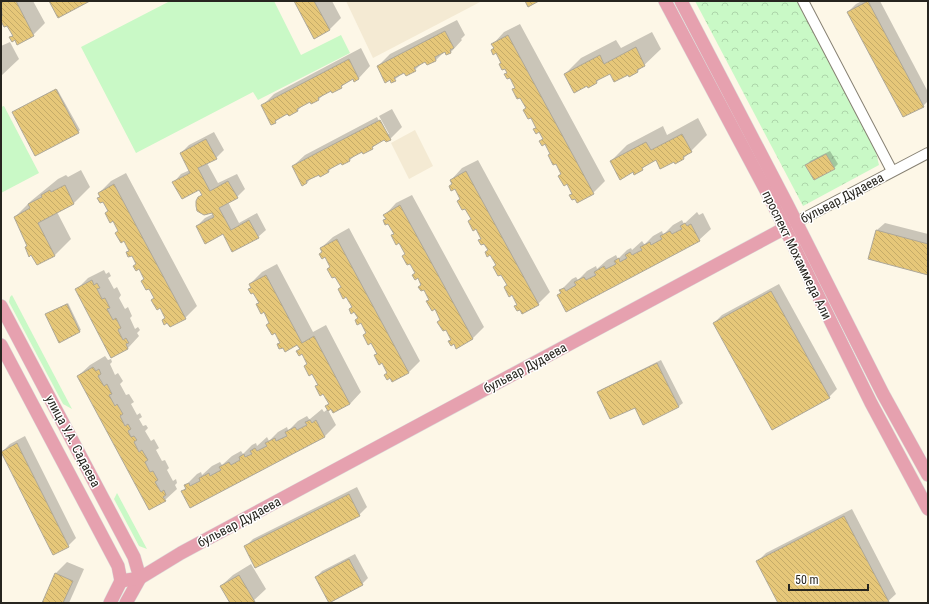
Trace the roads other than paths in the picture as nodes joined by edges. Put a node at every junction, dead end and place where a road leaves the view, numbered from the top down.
1 (665, 1) edge
2 (681, 1) edge
3 (803, 1) edge
4 (928, 153) edge
5 (892, 172) junction
6 (791, 225) junction
7 (1, 306) edge
8 (1, 345) edge
9 (928, 475) edge
10 (928, 509) edge
11 (140, 578) junction
12 (121, 581) junction
13 (110, 603) edge
14 (126, 603) edge

1 - 6 main road, проспект Мохаммеда Али
2 - 6 main road, проспект Мохаммеда Али
3 - 5 street
4 - 5 street, бульвар Дудаева
5 - 6 street, бульвар Дудаева
6 - 9 main road, проспект Мохаммеда Али
6 - 10 main road, проспект Мохаммеда Али
6 - 11 main road, бульвар Дудаева
7 - 11 main road, улица У.А. Садаева
8 - 12 main road, улица У.А. Садаева
11 - 12 main road, бульвар Дудаева
11 - 14 main road
12 - 13 main road

